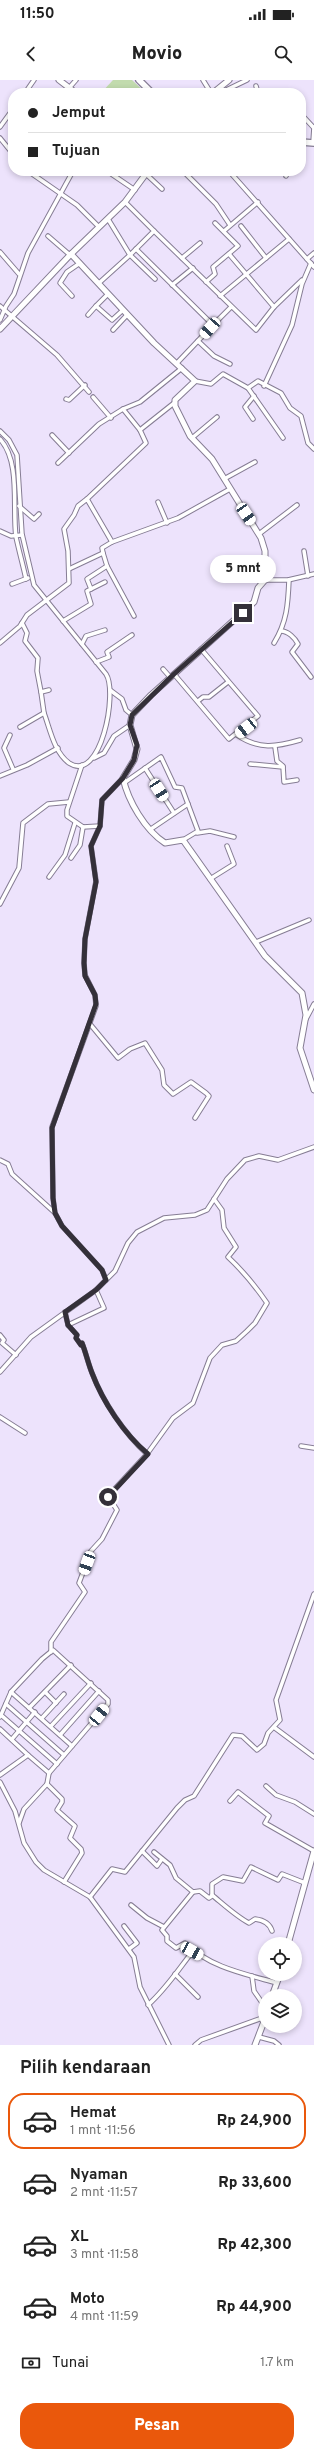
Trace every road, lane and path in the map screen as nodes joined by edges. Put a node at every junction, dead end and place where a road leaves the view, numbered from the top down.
1 (59, 80) edge
2 (76, 80) edge
3 (229, 80) edge
4 (247, 80) edge
5 (69, 88) joint
6 (219, 88) edge
7 (230, 88) edge
8 (8, 116) edge
9 (306, 119) edge
10 (0, 127) edge
11 (314, 127) edge
12 (0, 138) edge
13 (313, 142) edge
14 (8, 148) edge
15 (35, 176) edge
16 (70, 176) edge
17 (114, 176) edge
18 (147, 176) edge
19 (149, 176) edge
20 (188, 176) edge
21 (234, 176) edge
22 (162, 189) dead end
23 (135, 190) junction
24 (61, 194) junction
25 (258, 202) junction
26 (128, 206) junction
27 (109, 220) junction
28 (215, 222) dead end
29 (230, 225) junction
30 (241, 226) dead end
31 (99, 227) junction
32 (224, 230) junction
33 (154, 231) junction
34 (48, 236) dead end
35 (289, 239) junction
36 (200, 244) dead end
37 (136, 249) junction
38 (0, 252) edge
39 (314, 253) edge
40 (71, 254) junction
41 (229, 254) junction
42 (130, 255) junction
43 (182, 258) junction
44 (266, 258) junction
45 (307, 259) junction
46 (78, 261) junction
47 (312, 265) edge
48 (193, 268) junction
49 (19, 274) junction
50 (246, 274) junction
51 (155, 279) dead end
52 (303, 280) junction
53 (206, 282) junction
54 (98, 283) junction
55 (172, 285) junction
56 (108, 294) junction
57 (72, 296) dead end
58 (220, 296) junction
59 (0, 306) edge
60 (96, 306) junction
61 (231, 307) junction
62 (274, 307) junction
63 (4, 310) junction
64 (123, 310) junction
65 (88, 315) dead end
66 (127, 315) junction
67 (12, 316) junction
68 (0, 320) edge
69 (213, 325) junction
70 (0, 329) edge
71 (113, 330) dead end
72 (198, 341) junction
73 (177, 363) junction
74 (230, 364) dead end
75 (182, 368) junction
76 (195, 381) junction
77 (84, 385) junction
78 (264, 386) junction
79 (248, 388) junction
80 (89, 392) dead end
81 (254, 396) junction
82 (93, 397) dead end
83 (66, 398) dead end
84 (174, 403) junction
85 (123, 409) junction
86 (216, 417) dead end
87 (111, 418) junction
88 (253, 419) dead end
89 (140, 430) junction
90 (0, 431) edge
91 (52, 435) dead end
92 (3, 438) edge
93 (192, 438) junction
94 (283, 438) dead end
95 (314, 449) edge
96 (69, 453) junction
97 (255, 462) dead end
98 (58, 463) dead end
99 (224, 479) junction
100 (230, 489) junction
101 (17, 492) junction
102 (87, 499) junction
103 (158, 502) dead end
104 (297, 505) dead end
105 (19, 506) junction
106 (39, 514) dead end
107 (167, 523) junction
108 (0, 531) edge
109 (259, 534) junction
110 (19, 536) junction
111 (112, 542) junction
112 (304, 551) dead end
113 (103, 553) junction
114 (107, 566) junction
115 (69, 569) junction
116 (312, 575) edge
117 (29, 578) junction
118 (314, 579) edge
119 (265, 580) junction
120 (288, 580) junction
121 (105, 582) dead end
122 (12, 584) dead end
123 (91, 589) junction
124 (46, 599) junction
125 (134, 616) dead end
126 (63, 621) junction
127 (22, 623) junction
128 (105, 630) dead end
129 (281, 631) junction
130 (132, 635) dead end
131 (0, 643) edge
132 (274, 643) dead end
133 (82, 644) junction
134 (201, 649) junction
135 (96, 662) junction
136 (163, 669) dead end
137 (172, 675) junction
138 (311, 677) dead end
139 (228, 682) junction
140 (48, 690) dead end
141 (110, 690) junction
142 (41, 692) junction
143 (198, 701) junction
144 (44, 713) junction
145 (132, 715) junction
146 (130, 725) junction
147 (20, 727) dead end
148 (10, 735) dead end
149 (237, 735) junction
150 (300, 740) dead end
151 (275, 747) junction
152 (58, 748) junction
153 (94, 758) junction
154 (250, 764) dead end
155 (82, 765) junction
156 (283, 767) junction
157 (145, 768) junction
158 (13, 769) junction
159 (0, 776) edge
160 (123, 780) junction
161 (296, 780) dead end
162 (69, 802) junction
163 (188, 804) junction
164 (174, 813) junction
165 (75, 823) junction
166 (100, 826) junction
167 (84, 827) junction
168 (151, 829) junction
169 (197, 833) junction
170 (234, 836) dead end
171 (183, 840) junction
172 (227, 846) dead end
173 (71, 858) dead end
174 (49, 876) dead end
175 (210, 879) junction
176 (0, 904) edge
177 (309, 920) dead end
178 (256, 942) junction
179 (314, 1004) edge
180 (306, 1019) junction
181 (90, 1024) junction
182 (314, 1090) edge
183 (195, 1118) dead end
184 (314, 1147) edge
185 (0, 1160) edge
186 (214, 1199) junction
187 (55, 1213) junction
188 (106, 1280) junction
189 (96, 1290) junction
190 (65, 1312) junction
191 (68, 1325) junction
192 (0, 1335) edge
193 (224, 1349) dead end
194 (217, 1350) junction
195 (16, 1355) junction
196 (0, 1372) edge
197 (0, 1417) edge
198 (24, 1433) dead end
199 (301, 1446) dead end
200 (314, 1448) edge
201 (148, 1454) junction
202 (314, 1594) edge
203 (51, 1652) junction
204 (71, 1665) junction
205 (90, 1683) junction
206 (99, 1691) junction
207 (11, 1692) junction
208 (45, 1692) junction
209 (64, 1694) dead end
210 (56, 1703) junction
211 (6, 1704) junction
212 (29, 1708) junction
213 (35, 1712) junction
214 (0, 1716) edge
215 (42, 1718) junction
216 (28, 1722) junction
217 (51, 1726) junction
218 (275, 1728) junction
219 (0, 1729) edge
220 (17, 1730) junction
221 (60, 1735) junction
222 (12, 1739) junction
223 (72, 1746) junction
224 (28, 1755) junction
225 (64, 1755) junction
226 (314, 1757) edge
227 (57, 1764) junction
228 (49, 1773) junction
229 (0, 1775) edge
230 (0, 1782) edge
231 (47, 1784) junction
232 (266, 1786) dead end
233 (230, 1801) dead end
234 (314, 1814) edge
235 (19, 1825) junction
236 (142, 1851) junction
237 (314, 1851) edge
238 (154, 1852) dead end
239 (162, 1859) junction
240 (64, 1882) junction
241 (305, 1883) junction
242 (193, 1892) junction
243 (212, 1896) junction
244 (90, 1897) junction
245 (131, 1905) dead end
246 (124, 1926) dead end
247 (164, 1927) junction
248 (272, 1931) dead end
249 (290, 1937) edge
250 (129, 1949) junction
251 (192, 1951) junction
252 (175, 1974) junction
253 (252, 1976) junction
254 (277, 1983) joint
255 (275, 1989) edge
256 (198, 1997) dead end
257 (258, 1997) edge
258 (148, 2005) junction
259 (258, 2020) edge
260 (260, 2033) edge
261 (259, 2037) junction
262 (169, 2045) edge
263 (195, 2045) edge
264 (255, 2045) edge
265 (279, 2045) edge

1 - 5 street
2 - 5 street
3 - 6 street
4 - 7 street
8 - 10 street
9 - 11 street
11 - 13 street
12 - 14 street
15 - 24 street
16 - 24 street
17 - 23 street
18 - 23 street
19 - 22 street
20 - 29 street
21 - 25 street
23 - 26 street
24 - 31 street
24 - 49 street
25 - 29 street
25 - 35 street
26 - 27 street
26 - 33 street
27 - 31 street
27 - 42 street
28 - 32 street
29 - 32 street
30 - 44 street
31 - 40 street
32 - 41 street
33 - 37 street
33 - 43 street
34 - 40 street
35 - 44 street
35 - 45 street
36 - 43 street
37 - 42 street
37 - 55 street
38 - 49 street
39 - 45 street
40 - 46 street
40 - 67 street
41 - 50 street
41 - 53 street
42 - 51 street
42 - 54 street
43 - 48 street
44 - 50 street
45 - 47 street
46 - 54 street
46 - 57 street
47 - 52 street
48 - 53 street
48 - 55 street
49 - 63 street
50 - 58 street
50 - 62 street
52 - 62 street
52 - 78 street
53 - 58 street
54 - 56 street
55 - 69 street
56 - 60 street
56 - 64 street
58 - 61 street
59 - 63 street
60 - 64 street
60 - 65 street
61 - 62 street
61 - 69 street
63 - 67 street
63 - 68 street
64 - 66 street
66 - 71 street
66 - 73 street
67 - 70 street
67 - 77 street
69 - 72 street
72 - 73 street
72 - 74 street
73 - 75 street
75 - 76 street
75 - 85 street
76 - 79 street
76 - 84 street
77 - 80 street
77 - 83 street
78 - 79 street
78 - 95 street
79 - 81 street
81 - 88 street
81 - 94 street
82 - 87 street
84 - 89 street
84 - 93 street
85 - 87 street
85 - 89 street
86 - 93 street
87 - 96 street
89 - 102 street
90 - 92 street
91 - 96 street
92 - 101 street
92 - 101 street
93 - 99 street
96 - 98 street
97 - 99 street
99 - 100 street
100 - 107 street
100 - 109 street
101 - 105 street
101 - 110 street
102 - 111 street
102 - 115 street
103 - 107 street
104 - 109 street
105 - 106 street
105 - 110 street
107 - 111 street
108 - 110 street
109 - 119 street
110 - 117 street
111 - 113 street
112 - 116 street
113 - 114 street
113 - 115 street
114 - 123 street
114 - 125 street
115 - 124 street
116 - 118 street
116 - 120 street
117 - 122 street
117 - 124 street
119 - 120 street
119 - 134 street
120 - 129 street
121 - 123 street
123 - 126 street
124 - 126 street
124 - 127 street
126 - 133 street
127 - 131 street
127 - 142 street
128 - 133 street
129 - 132 street
129 - 138 street
130 - 135 street
133 - 135 street
134 - 137 street
134 - 139 street
135 - 141 street
136 - 137 street
137 - 143 street
137 - 145 street
139 - 143 street
139 - 149 street
140 - 142 street
141 - 145 street
141 - 153 street
142 - 144 street
143 - 149 street
144 - 147 street
144 - 152 street
145 - 146 street
146 - 153 street
146 - 160 street
148 - 158 street
149 - 151 street
150 - 151 street
151 - 156 street
152 - 155 street
152 - 158 street
153 - 155 street
154 - 156 street
155 - 162 street
156 - 161 street
157 - 160 street
157 - 163 street
157 - 164 street
158 - 159 street
160 - 166 street
160 - 168 street
162 - 165 street
162 - 176 street
163 - 164 street
163 - 169 street
164 - 168 street
165 - 167 street
165 - 174 street
166 - 167 street
166 - 181 street
167 - 173 street
168 - 171 street
169 - 170 street
169 - 171 street
171 - 175 street
172 - 175 street
175 - 178 street
177 - 178 street
178 - 180 street
179 - 180 street
180 - 182 street
181 - 183 street
181 - 187 street
184 - 186 street
185 - 187 street
186 - 188 street
186 - 194 street
187 - 188 street
188 - 189 street
189 - 190 street
189 - 191 street
190 - 191 street
190 - 195 street
191 - 201 street
192 - 195 street
193 - 194 street
194 - 201 street
195 - 196 street
197 - 198 street
199 - 200 street
201 - 203 street
202 - 218 street
203 - 204 street
203 - 207 street
204 - 205 street
204 - 208 street
205 - 206 street
205 - 217 street
206 - 221 street
206 - 223 street
207 - 211 street
207 - 212 street
208 - 210 street
208 - 212 street
209 - 210 street
210 - 215 street
211 - 214 street
211 - 216 street
212 - 213 street
213 - 215 street
213 - 216 street
214 - 220 street
215 - 217 street
216 - 220 street
216 - 225 street
217 - 221 street
218 - 226 street
218 - 236 street
219 - 222 street
220 - 222 street
220 - 227 street
221 - 223 street
222 - 224 street
223 - 225 street
224 - 228 street
224 - 229 street
225 - 227 street
227 - 228 street
228 - 231 street
230 - 235 street
231 - 235 street
231 - 240 street
232 - 234 street
233 - 237 street
235 - 240 street
236 - 239 street
236 - 244 street
237 - 241 street
238 - 239 street
239 - 242 street
240 - 244 street
241 - 243 street
241 - 249 street
242 - 243 street
242 - 247 street
243 - 248 street
244 - 250 street
245 - 247 street
246 - 250 street
247 - 251 street
250 - 258 street
251 - 252 street
251 - 253 street
252 - 256 street
252 - 258 street
253 - 254 street
253 - 257 street
254 - 255 street
258 - 262 street
259 - 263 street
260 - 261 street
261 - 264 street
261 - 265 street

